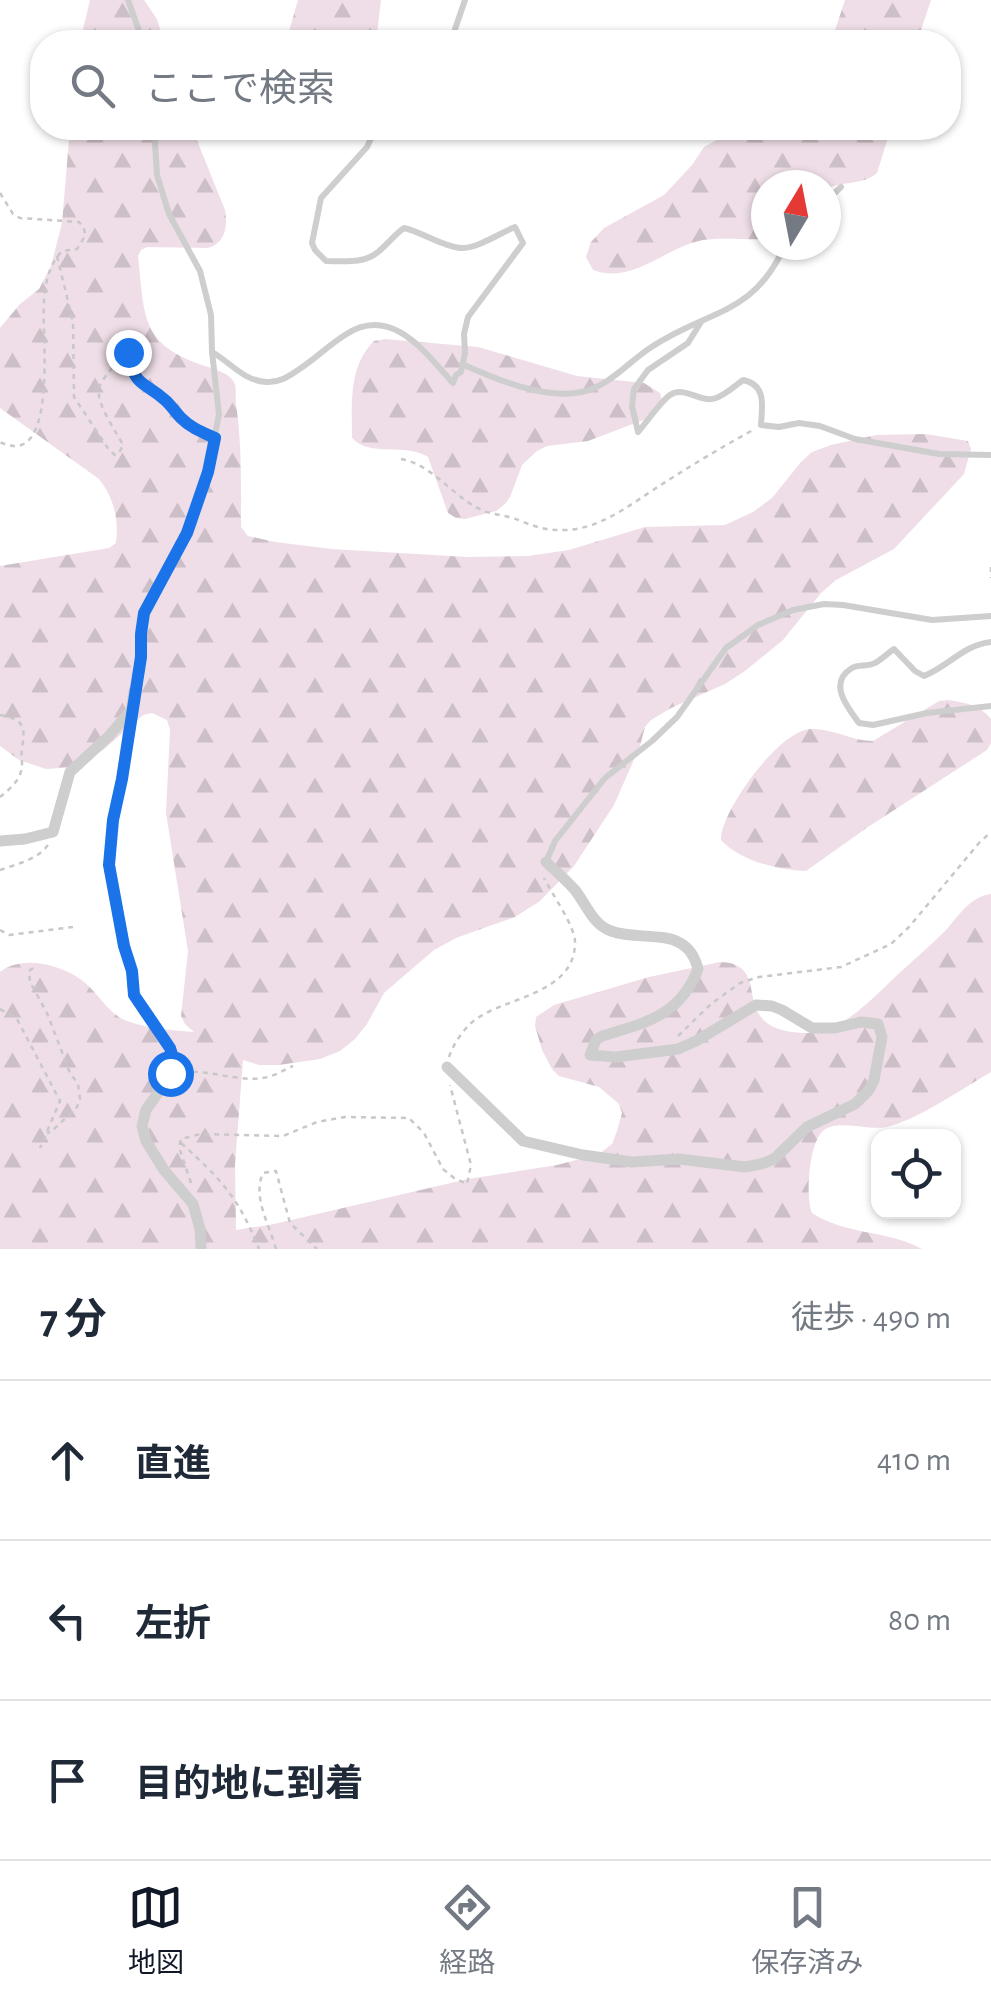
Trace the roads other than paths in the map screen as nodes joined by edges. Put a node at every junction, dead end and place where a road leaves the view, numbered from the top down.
1 (128, 0) edge
2 (466, 0) edge
3 (138, 30) edge
4 (454, 30) edge
5 (155, 140) edge
6 (371, 140) edge
7 (778, 260) edge
8 (701, 322) junction
9 (212, 352) junction
10 (462, 364) junction
11 (991, 455) edge
12 (991, 616) edge
13 (991, 642) edge
14 (134, 691) joint
15 (991, 706) edge
16 (132, 709) junction
17 (0, 841) edge
18 (546, 862) joint
19 (447, 1068) road end
20 (201, 1249) edge

1 - 3 lane
2 - 4 lane
5 - 9 lane
6 - 10 lane
7 - 8 lane
8 - 10 lane
8 - 11 lane
9 - 10 lane
9 - 14 lane
12 - 18 lane
13 - 15 lane
14 - 16 street
16 - 17 street
16 - 20 street
18 - 19 street

